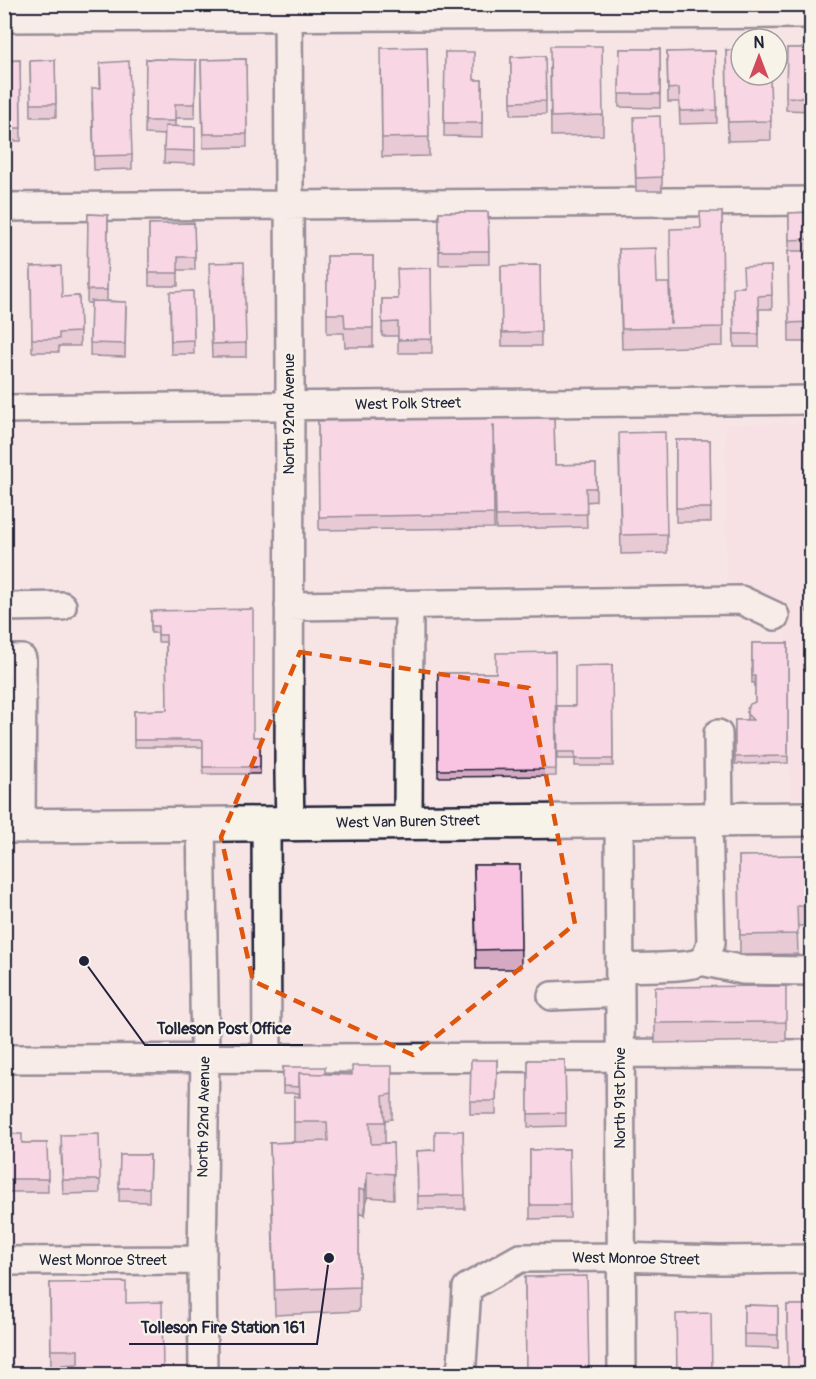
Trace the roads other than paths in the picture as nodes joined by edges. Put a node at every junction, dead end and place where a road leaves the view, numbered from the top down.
1 (288, 10) edge
2 (812, 14) edge
3 (4, 18) edge
4 (812, 201) edge
5 (288, 205) junction
6 (4, 207) edge
7 (812, 400) edge
8 (290, 406) junction
9 (4, 409) edge
10 (409, 605) junction
11 (62, 606) dead end
12 (289, 606) junction
13 (4, 607) edge
14 (775, 616) dead end
15 (4, 659) edge
16 (718, 734) dead end
17 (713, 819) junction
18 (812, 819) edge
19 (619, 821) junction
20 (408, 822) junction
21 (201, 823) junction
22 (278, 824) junction
23 (13, 825) edge
24 (701, 961) junction
25 (812, 971) edge
26 (620, 980) junction
27 (552, 996) dead end
28 (812, 1054) edge
29 (620, 1055) junction
30 (205, 1058) junction
31 (267, 1058) junction
32 (4, 1059) edge
33 (621, 1257) junction
34 (812, 1259) edge
35 (202, 1260) junction
36 (4, 1261) edge
37 (203, 1374) edge
38 (459, 1374) edge
39 (622, 1374) edge

1 - 2 street
1 - 3 street
1 - 5 street, North 92nd Avenue
4 - 5 street
5 - 6 street
5 - 8 street, North 92nd Avenue
7 - 8 street, West Polk Street
8 - 9 street, West Polk Street
8 - 12 street, North 92nd Avenue
10 - 12 street
10 - 14 street
10 - 20 street
11 - 13 street
12 - 22 street, North 92nd Avenue
15 - 23 street
16 - 17 street
17 - 18 main road, West Van Buren Street
17 - 19 main road, West Van Buren Street
17 - 24 street
19 - 20 main road, West Van Buren Street
19 - 26 street, North 91st Drive
20 - 22 main road, West Van Buren Street
21 - 22 main road, West Van Buren Street
21 - 23 main road, West Van Buren Street
21 - 30 street, North 92nd Avenue
22 - 31 street, North 92nd Avenue
24 - 25 street
24 - 26 street
26 - 27 street
26 - 29 street, North 91st Drive
28 - 29 street
29 - 31 street
29 - 33 street, North 91st Drive
30 - 31 street
30 - 32 street
30 - 35 street, North 92nd Avenue
33 - 34 street, West Monroe Street
33 - 38 street, West Monroe Street
33 - 39 street, North 91st Drive
35 - 36 street, West Monroe Street
35 - 37 street, North 92nd Avenue

